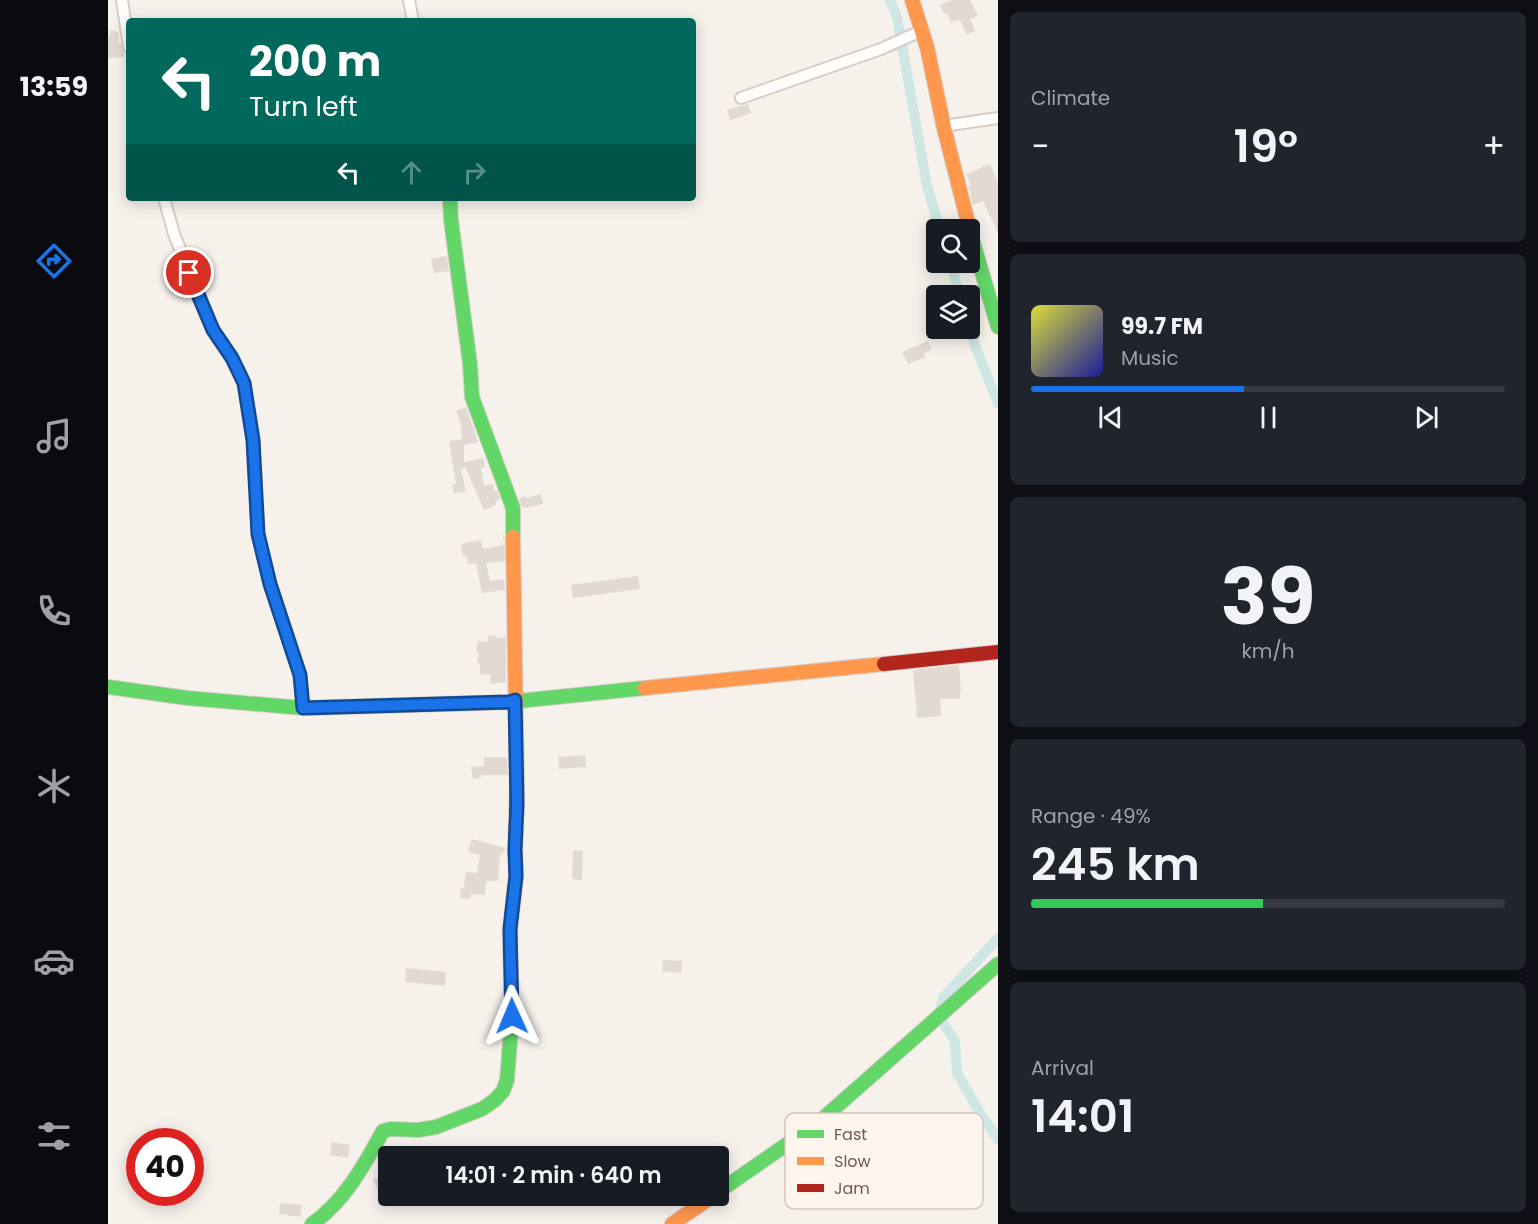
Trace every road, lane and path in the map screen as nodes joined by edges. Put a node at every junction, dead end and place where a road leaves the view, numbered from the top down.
1 (122, 0) edge
2 (408, 0) edge
3 (912, 0) edge
4 (412, 18) edge
5 (126, 27) edge
6 (923, 30) junction
7 (741, 98) dead end
8 (998, 118) edge
9 (944, 126) junction
10 (165, 201) edge
11 (450, 201) edge
12 (998, 327) edge
13 (998, 652) edge
14 (108, 687) edge
15 (515, 700) junction
16 (303, 708) junction
17 (998, 964) edge
18 (829, 1113) edge
19 (785, 1146) edge
20 (729, 1184) edge
21 (698, 1206) edge
22 (312, 1224) edge
23 (672, 1224) edge

1 - 5 street
2 - 4 street
3 - 6 street
6 - 7 street
6 - 9 street
8 - 9 street
9 - 12 street
10 - 16 street
11 - 15 street
13 - 15 street
14 - 16 street
15 - 16 street
15 - 22 street
17 - 18 street
19 - 20 street
21 - 23 street

